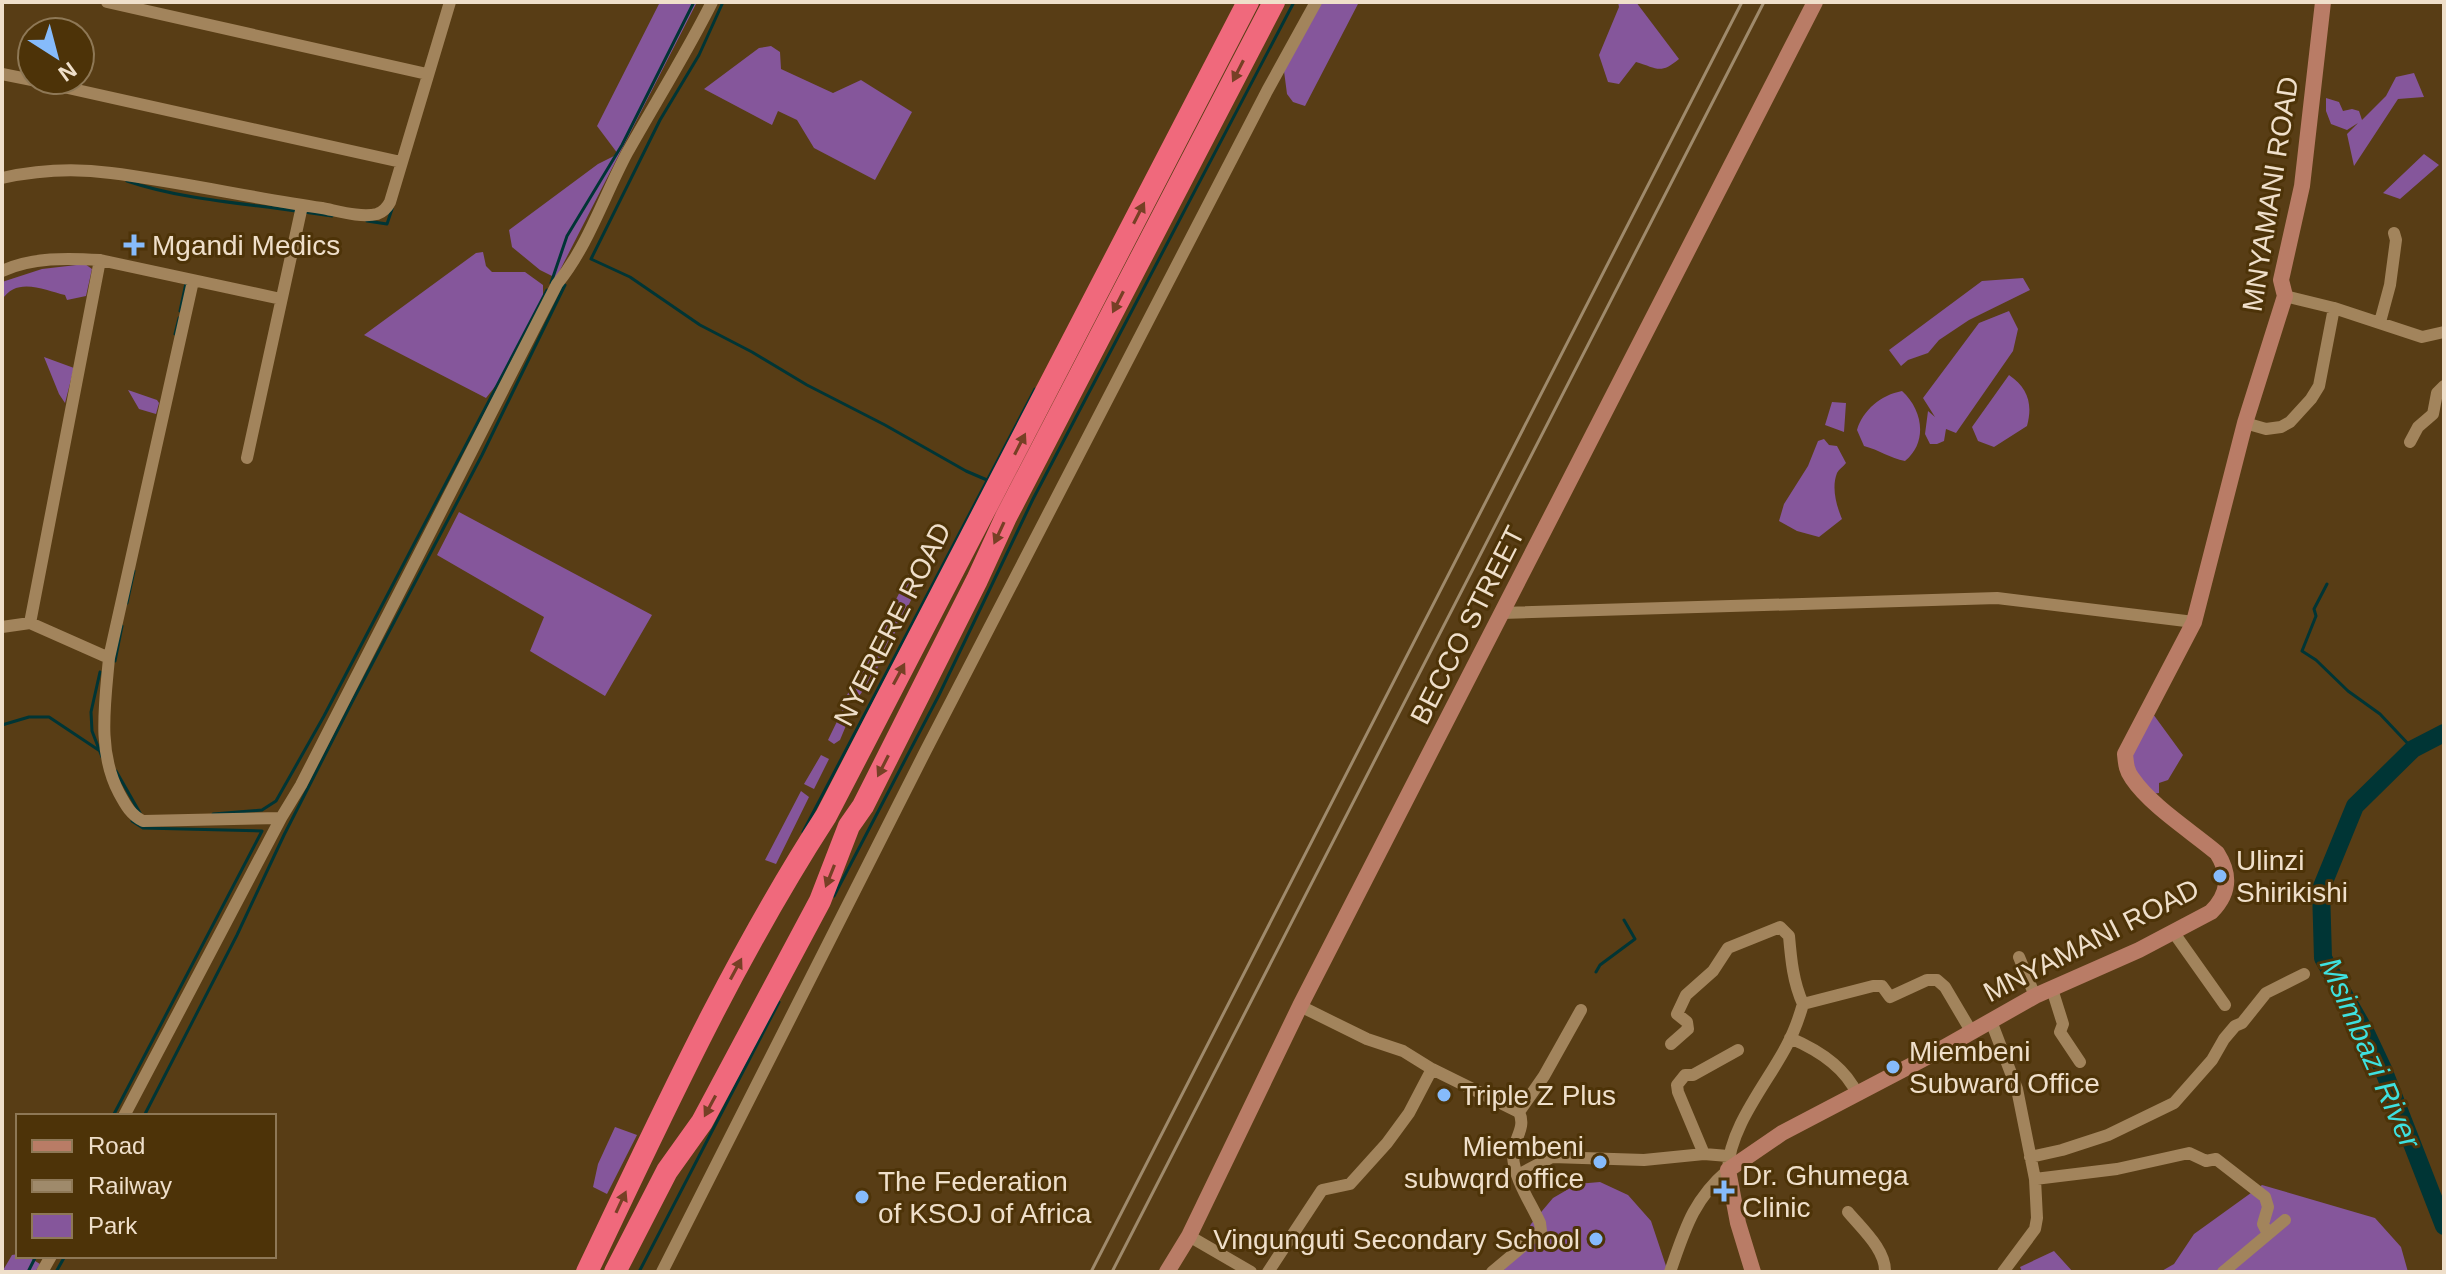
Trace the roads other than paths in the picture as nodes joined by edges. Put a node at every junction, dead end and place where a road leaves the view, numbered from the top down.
1 (107, 2) edge
2 (450, 2) edge
3 (712, 2) edge
4 (1248, 2) edge
5 (1274, 2) edge
6 (1316, 2) edge
7 (1815, 2) edge
8 (2323, 2) edge
9 (427, 74) junction
10 (96, 93) edge
11 (401, 162) junction
12 (2, 178) edge
13 (302, 206) junction
14 (2394, 233) dead end
15 (100, 260) junction
16 (2, 271) edge
17 (193, 281) junction
18 (2285, 296) junction
19 (281, 299) junction
20 (2334, 308) junction
21 (2380, 322) junction
22 (2444, 332) edge
23 (2444, 386) edge
24 (2245, 423) junction
25 (2410, 442) dead end
26 (247, 458) dead end
27 (1502, 613) junction
28 (2194, 622) junction
29 (30, 623) junction
30 (2, 627) edge
31 (109, 658) junction
32 (281, 818) junction
33 (2174, 933) junction
34 (2019, 957) dead end
35 (2304, 974) dead end
36 (2052, 989) junction
37 (2035, 996) junction
38 (1803, 1004) junction
39 (2225, 1005) dead end
40 (1300, 1006) junction
41 (1581, 1010) dead end
42 (1991, 1021) junction
43 (1971, 1031) junction
44 (1790, 1038) junction
45 (1671, 1044) dead end
46 (1738, 1050) dead end
47 (2080, 1062) dead end
48 (1432, 1069) junction
49 (1857, 1094) junction
50 (1519, 1112) junction
51 (125, 1114) edge
52 (1704, 1154) junction
53 (2030, 1157) junction
54 (1728, 1163) junction
55 (1518, 1175) junction
56 (2035, 1179) junction
57 (1848, 1212) dead end
58 (2285, 1220) dead end
59 (2268, 1234) junction
60 (1189, 1236) junction
61 (587, 1272) edge
62 (615, 1272) edge
63 (662, 1272) edge
64 (1167, 1272) edge
65 (1251, 1272) edge
66 (1268, 1272) edge
67 (1492, 1272) edge
68 (1670, 1272) edge
69 (1753, 1272) edge
70 (1885, 1272) edge
71 (2003, 1272) edge
72 (2223, 1272) edge

1 - 9 street
2 - 9 street
3 - 32 street
61 -> 4 highway, NYERERE ROAD
5 -> 62 highway, NYERERE ROAD
6 - 63 street
7 - 27 street, BECCO STREET
8 - 18 street, MNYAMANI ROAD
9 - 11 street
10 - 11 street
11 - 13 street
12 - 13 street
13 - 19 street
14 - 21 street
15 - 16 street
15 - 17 street
15 - 29 street
17 - 19 street
17 - 31 street
18 - 20 street
18 - 24 street, MNYAMANI ROAD
19 - 26 street
20 - 21 street
20 - 24 street
21 - 22 street
23 - 25 street
24 - 28 street, MNYAMANI ROAD
27 - 28 street
27 - 40 street, BECCO STREET
28 - 33 street, MNYAMANI ROAD
29 - 30 street
29 - 31 street
31 - 32 street
32 - 51 street
33 - 36 street, MNYAMANI ROAD
33 - 39 street
34 - 37 street
35 - 53 street
36 - 37 street, MNYAMANI ROAD
36 - 47 street
37 - 42 street, MNYAMANI ROAD
38 - 43 street
38 - 44 street
38 - 45 street
40 - 48 street
40 - 60 street, BECCO STREET
41 - 50 street
42 - 43 street, MNYAMANI ROAD
42 - 53 street
43 - 49 street, MNYAMANI ROAD
44 - 49 street
44 - 54 street
46 - 52 street
48 - 50 street
48 - 66 street
49 - 54 street, MNYAMANI ROAD
50 - 55 street
52 - 54 street
52 - 55 street
53 - 56 street
54 - 68 street
54 - 69 street
55 - 67 street
56 - 59 street
56 - 71 street
57 - 70 street
58 - 59 street
59 - 72 street
60 - 64 street, BECCO STREET
60 - 65 street

